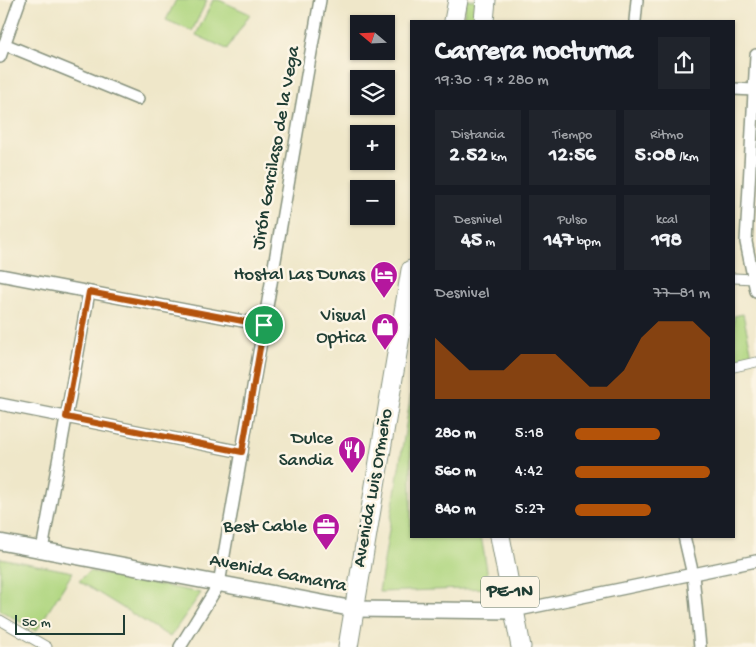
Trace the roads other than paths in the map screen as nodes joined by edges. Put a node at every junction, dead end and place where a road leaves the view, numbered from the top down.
1 (20, 0) edge
2 (320, 0) edge
3 (458, 0) edge
4 (486, 0) edge
5 (637, 0) edge
6 (454, 20) edge
7 (484, 20) edge
8 (635, 20) edge
9 (4, 44) junction
10 (756, 55) edge
11 (0, 56) edge
12 (735, 89) edge
13 (754, 90) junction
14 (138, 99) dead end
15 (752, 224) edge
16 (0, 275) edge
17 (735, 278) edge
18 (410, 282) edge
19 (755, 285) edge
20 (89, 292) junction
21 (407, 319) edge
22 (264, 325) junction
23 (756, 362) edge
24 (735, 367) edge
25 (0, 404) edge
26 (66, 417) junction
27 (242, 452) junction
28 (500, 538) edge
29 (684, 538) edge
30 (0, 542) edge
31 (42, 550) junction
32 (756, 562) edge
33 (693, 575) junction
34 (219, 584) junction
35 (354, 609) junction
36 (514, 611) junction
37 (1, 622) edge
38 (47, 647) edge
39 (180, 647) edge
40 (348, 647) edge
41 (521, 647) edge
42 (700, 647) edge

1 - 9 street
2 - 22 street, Jirón Garcilaso de la Vega
3 - 6 highway
4 - 7 highway
5 - 8 street
9 - 11 street
9 - 14 street
10 - 13 street
12 - 13 street
13 - 15 street
15 - 19 street
16 - 20 street
17 - 19 street
18 - 21 highway, Avenida Luis Ormeño
20 - 22 street
20 - 26 street
21 - 35 highway, Avenida Luis Ormeño
22 - 27 street, Jirón Garcilaso de la Vega
23 - 24 street
25 - 26 street
26 - 27 street
26 - 31 street
27 - 34 street, Jirón Garcilaso de la Vega
28 - 36 highway, PE-1N
29 - 33 street
30 - 31 street, Avenida Gamarra
31 - 34 street, Avenida Gamarra
32 - 33 street, Avenida Gamarra
33 - 36 street, Avenida Gamarra
33 - 42 street
34 - 35 street, Avenida Gamarra
34 - 39 street, Jirón Garcilaso de la Vega
35 - 36 street, Avenida Gamarra
35 - 40 highway, Avenida Luis Ormeño
36 - 41 highway, PE-1N
37 - 38 street

